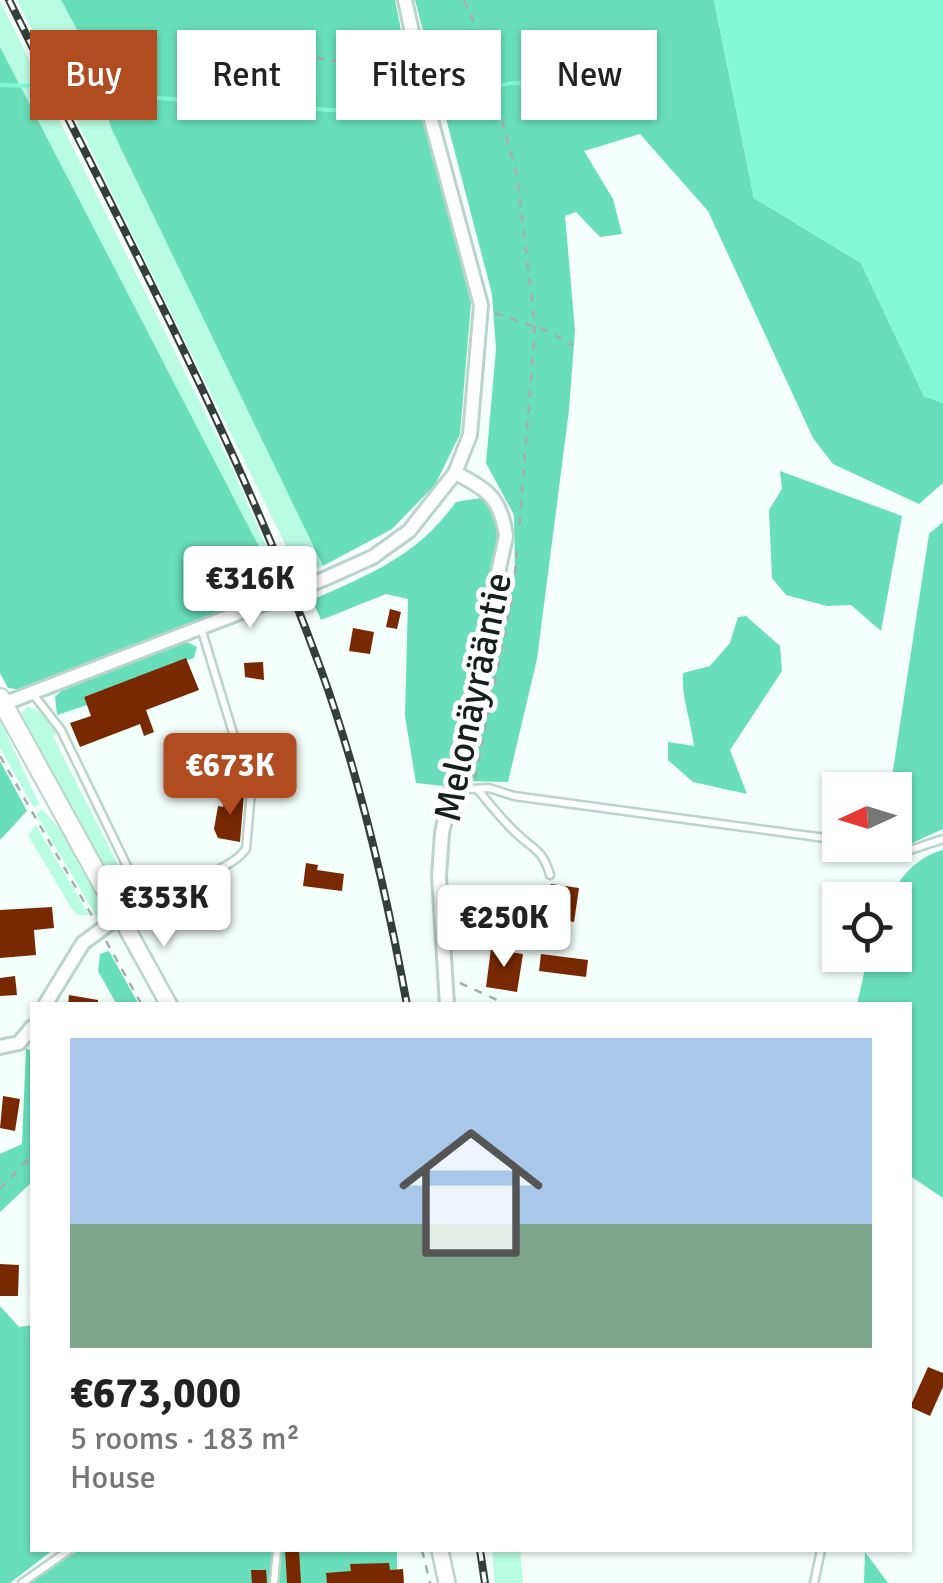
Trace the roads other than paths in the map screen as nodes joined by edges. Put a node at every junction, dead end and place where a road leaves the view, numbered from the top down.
1 (405, 0) edge
2 (455, 473) junction
3 (200, 626) junction
4 (32, 693) junction
5 (2, 701) edge
6 (474, 789) junction
7 (451, 790) junction
8 (822, 837) edge
9 (943, 839) edge
10 (912, 849) edge
11 (550, 875) dead end
12 (142, 897) junction
13 (119, 914) junction
14 (47, 1002) edge
15 (166, 1002) edge
16 (447, 1002) edge
17 (30, 1029) edge
18 (0, 1047) edge
19 (66, 1552) edge
20 (277, 1552) edge
21 (440, 1552) edge
22 (821, 1552) edge
23 (22, 1583) edge
24 (274, 1583) edge
25 (447, 1583) edge
26 (814, 1583) edge

1 - 2 street
2 - 3 street, bridge
2 - 7 street, Melonäyrääntie
3 - 4 street
3 - 12 lane
4 - 5 street
4 - 12 lane
5 - 13 main road
6 - 7 lane
6 - 8 lane
6 - 11 lane
7 - 16 street, Melonäyrääntie
9 - 10 lane
12 - 13 lane
13 - 14 street
13 - 15 street
17 - 18 street
19 - 23 lane
20 - 24 lane
21 - 25 street
22 - 26 lane

